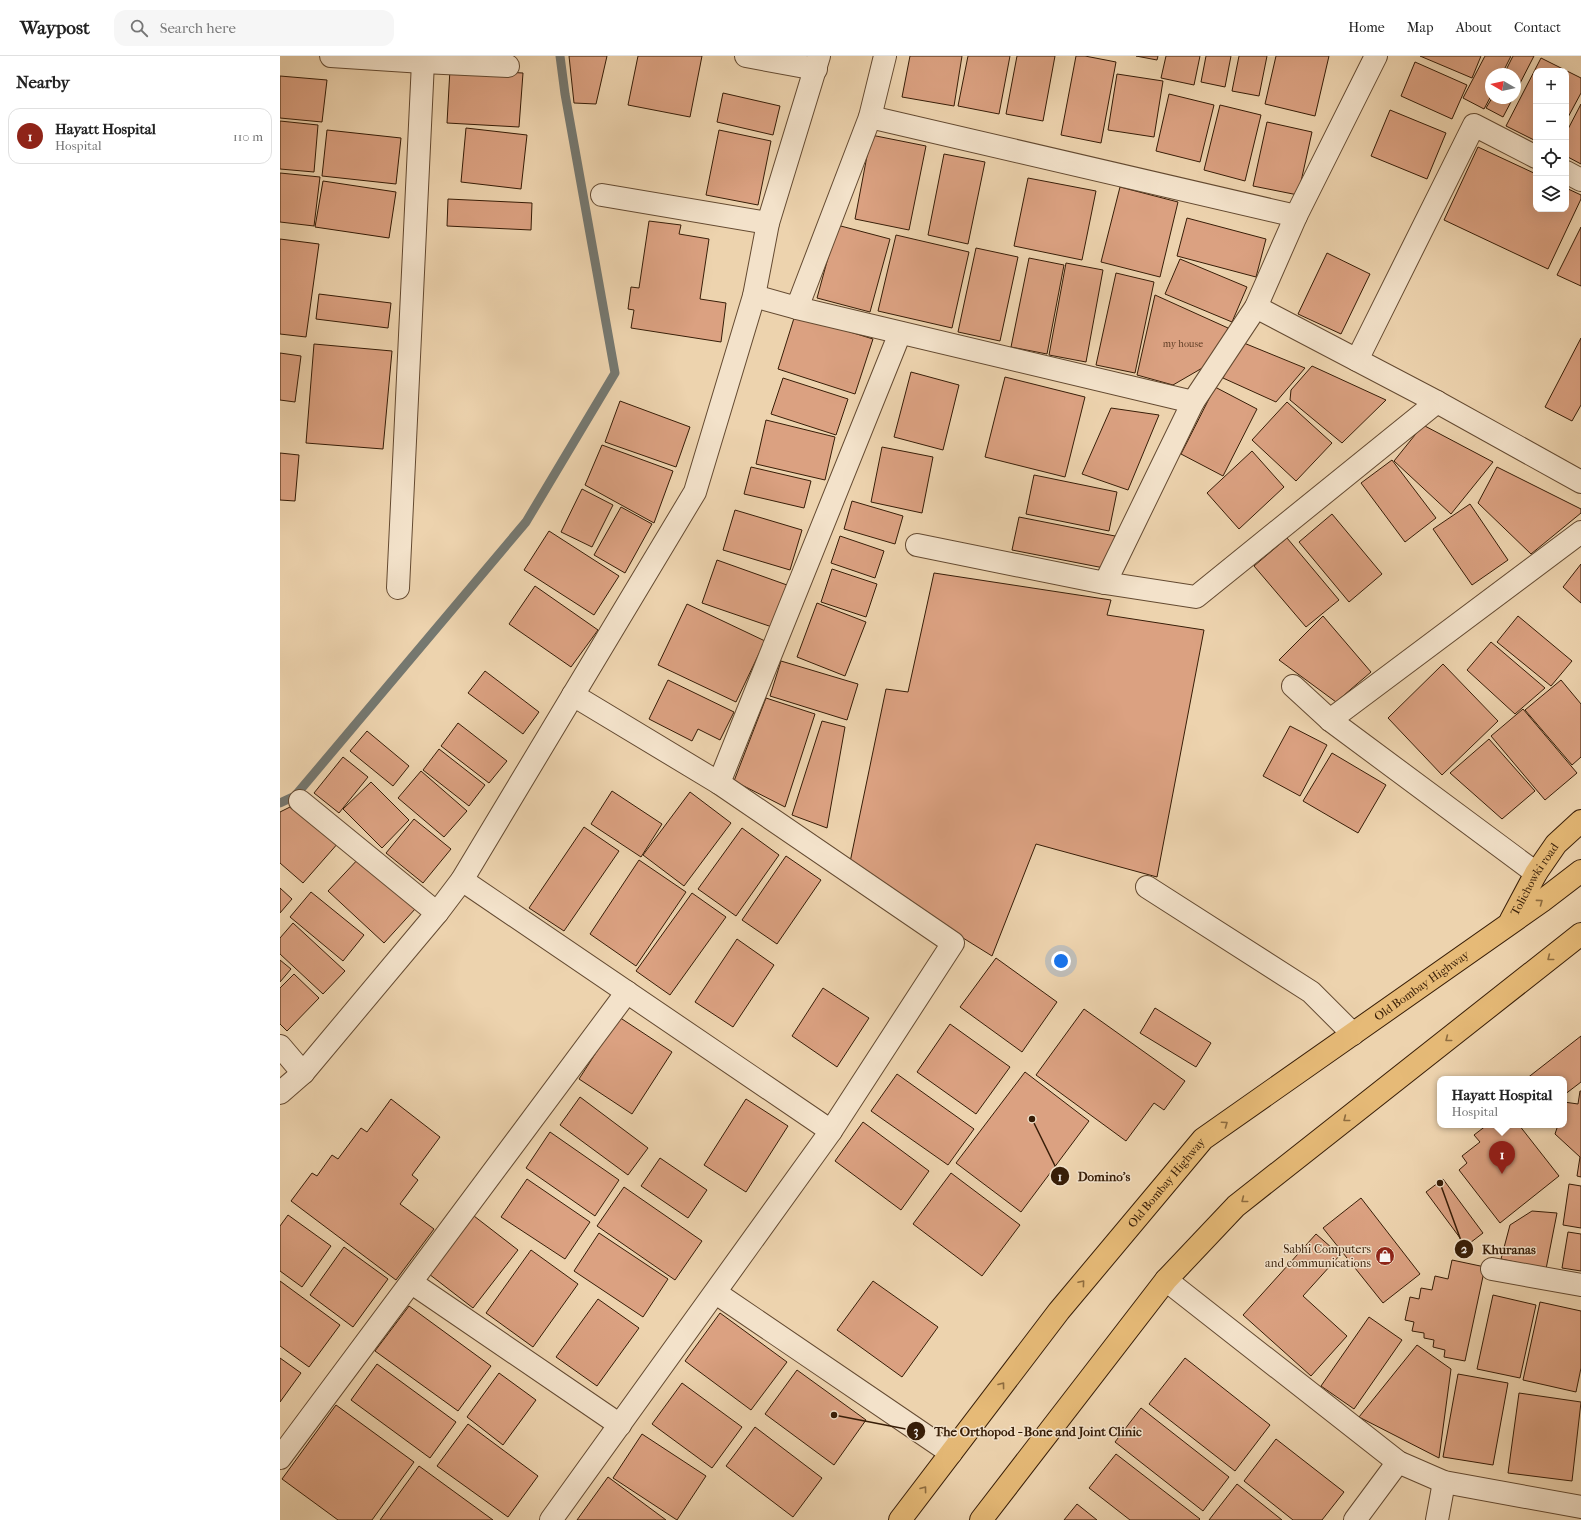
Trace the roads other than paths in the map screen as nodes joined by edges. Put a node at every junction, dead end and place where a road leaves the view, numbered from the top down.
1 (331, 56) edge
2 (746, 56) edge
3 (885, 56) edge
4 (1376, 56) edge
5 (423, 62) junction
6 (817, 62) edge
7 (508, 66) dead end
8 (870, 118) junction
9 (1533, 155) edge
10 (1569, 174) edge
11 (1581, 180) edge
12 (602, 195) dead end
13 (1296, 216) junction
14 (768, 223) junction
15 (754, 296) junction
16 (1256, 307) junction
17 (798, 308) junction
18 (900, 333) junction
19 (1357, 360) junction
20 (1192, 402) junction
21 (1437, 402) junction
22 (1581, 482) edge
23 (1581, 532) edge
24 (917, 545) dead end
25 (1105, 583) junction
26 (398, 588) dead end
27 (1293, 686) dead end
28 (573, 695) junction
29 (1330, 720) junction
30 (719, 782) junction
31 (300, 801) dead end
32 (1581, 821) edge
33 (1581, 872) edge
34 (1536, 873) junction
35 (462, 880) junction
36 (1147, 887) dead end
37 (437, 913) junction
38 (1508, 924) junction
39 (1581, 934) edge
40 (628, 992) junction
41 (1353, 1034) junction
42 (280, 1046) edge
43 (303, 1073) junction
44 (280, 1093) edge
45 (831, 1131) junction
46 (1492, 1269) dead end
47 (1166, 1280) junction
48 (412, 1283) junction
49 (1581, 1285) edge
50 (716, 1293) junction
51 (620, 1425) junction
52 (951, 1453) junction
53 (280, 1458) edge
54 (1398, 1462) junction
55 (1444, 1482) junction
56 (1581, 1508) edge
57 (551, 1520) edge
58 (900, 1520) edge
59 (980, 1520) edge
60 (1355, 1520) edge
61 (1437, 1520) edge

1 - 5 street
2 - 6 street
3 - 8 street
4 - 13 street
5 - 7 street
5 - 26 street
6 - 14 street
8 - 13 street
8 - 17 street
9 - 19 street
10 - 11 street
12 - 14 street
13 - 16 street
14 - 15 street
15 - 17 street
15 - 28 street
16 - 19 street
16 - 20 street
17 - 18 street
18 - 20 street
18 - 30 street
19 - 21 street
20 - 25 street
21 - 22 street
21 - 25 street
23 - 29 street
24 - 25 street
27 - 29 street
28 - 30 street
28 - 35 street
29 - 34 street
30 - 45 street
31 - 37 street
32 - 34 main road, Tolichowki road
38 -> 33 main road, Old Bombay Highway
34 - 38 main road, Tolichowki road
35 - 37 street
35 - 40 street
36 - 41 street
37 - 43 street
38 - 41 main road, Old Bombay Highway
39 -> 47 main road
40 - 45 street
40 - 48 street
52 -> 41 main road, Old Bombay Highway
42 - 43 street
43 - 44 street
45 - 50 street
46 - 49 street
47 - 54 street
47 - 59 main road
48 - 51 street
48 - 53 street
50 - 51 street
50 - 52 street
51 - 57 street
58 -> 52 main road, Old Bombay Highway
54 - 55 street
54 - 60 street
55 - 56 street
55 - 61 street

